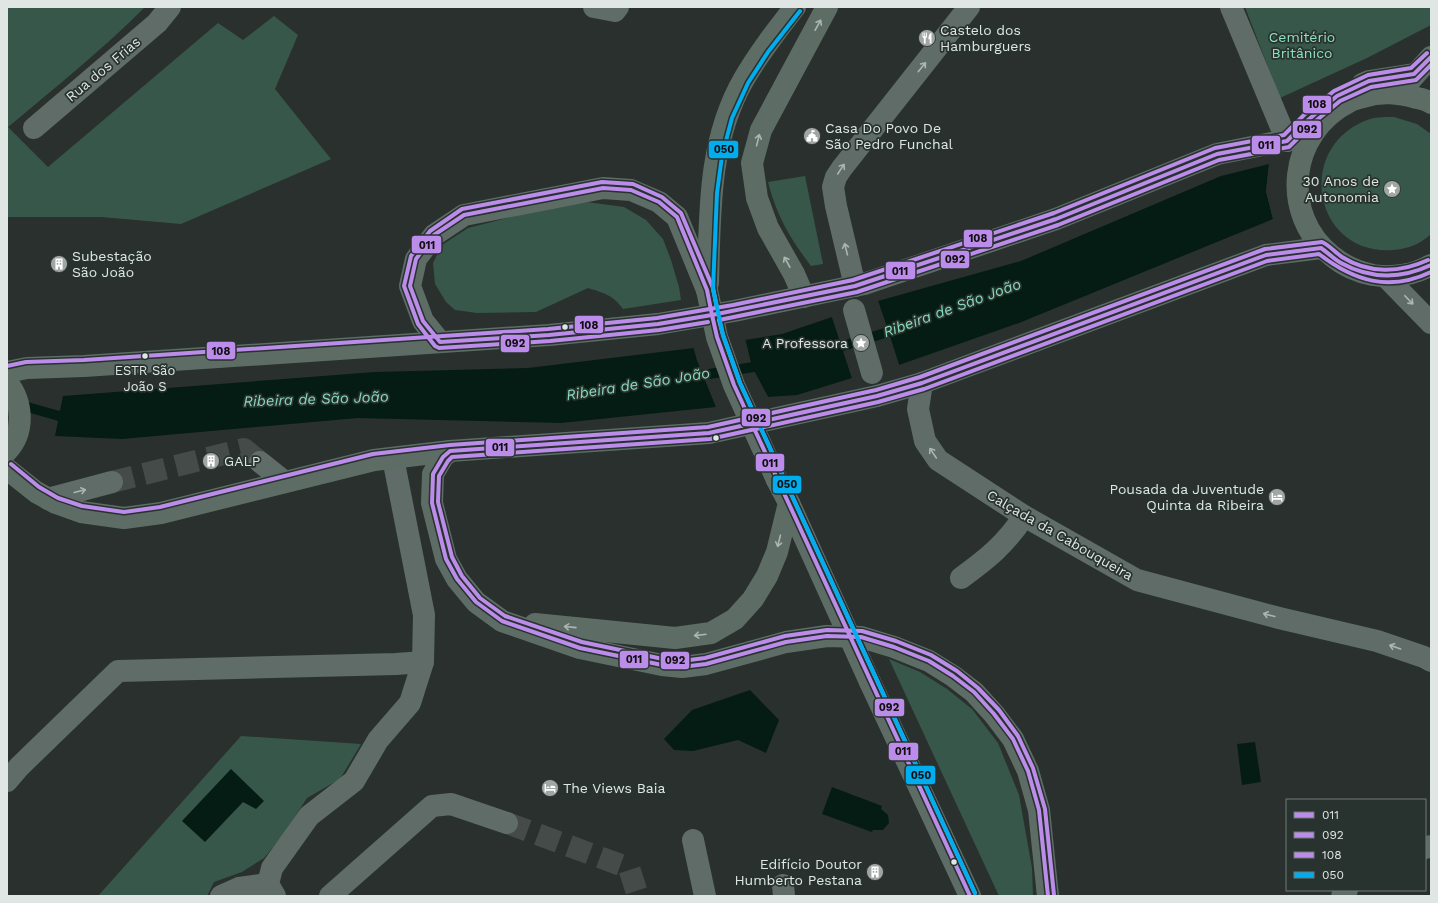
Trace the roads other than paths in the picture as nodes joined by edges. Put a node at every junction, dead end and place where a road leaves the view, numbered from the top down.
1 (170, 7) edge
2 (594, 7) edge
3 (618, 7) edge
4 (795, 7) edge
5 (827, 7) edge
6 (970, 7) edge
7 (1231, 7) edge
8 (1431, 57) edge
9 (1414, 74) junction
10 (1399, 93) junction
11 (1430, 102) edge
12 (34, 128) dead end
13 (1312, 135) junction
14 (1287, 141) junction
15 (1322, 248) junction
16 (1431, 265) edge
17 (1386, 277) junction
18 (855, 286) junction
19 (708, 290) junction
20 (804, 297) junction
21 (854, 310) dead end
22 (1431, 323) edge
23 (440, 342) junction
24 (7, 372) edge
25 (872, 373) dead end
26 (7, 382) edge
27 (922, 382) junction
28 (7, 451) edge
29 (450, 451) junction
30 (393, 458) junction
31 (260, 462) tunnel mouth
32 (7, 469) edge
33 (112, 482) tunnel mouth
34 (285, 482) junction
35 (48, 498) junction
36 (789, 504) junction
37 (1024, 516) junction
38 (961, 578) dead end
39 (502, 620) junction
40 (1431, 661) edge
41 (423, 662) junction
42 (7, 781) edge
43 (507, 822) tunnel mouth
44 (693, 840) dead end
45 (272, 890) edge
46 (221, 896) edge
47 (330, 896) edge
48 (705, 896) edge
49 (970, 896) edge
50 (1048, 896) edge

1 - 12 street, Rua dos Frias
2 - 3 street
4 - 19 main road
20 -> 5 main road
18 -> 6 street
7 - 14 street
8 - 9 main road
9 - 10 main road
9 - 14 main road
10 - 11 main road
10 - 13 main road
13 - 14 main road
13 - 15 main road
14 - 18 main road
15 - 17 main road
15 - 27 main road
16 - 17 main road
17 -> 22 street
18 - 20 main road
19 - 23 main road
19 - 36 main road, bridge
20 - 23 main road
21 - 25 street
23 - 24 main road
26 - 28 main road
27 - 29 main road
37 -> 27 street, Calçada da Cabouqueira
29 - 30 main road
29 - 39 main road
30 - 34 main road
30 - 41 street
31 - 34 street
32 - 35 main road
35 -> 33 street
34 - 35 main road
36 -> 39 main road
36 - 49 main road, bridge
37 - 38 street
40 -> 37 street, Calçada da Cabouqueira
39 - 50 main road
41 - 42 street
41 - 45 street
43 - 47 street
44 - 48 street
45 - 46 street

